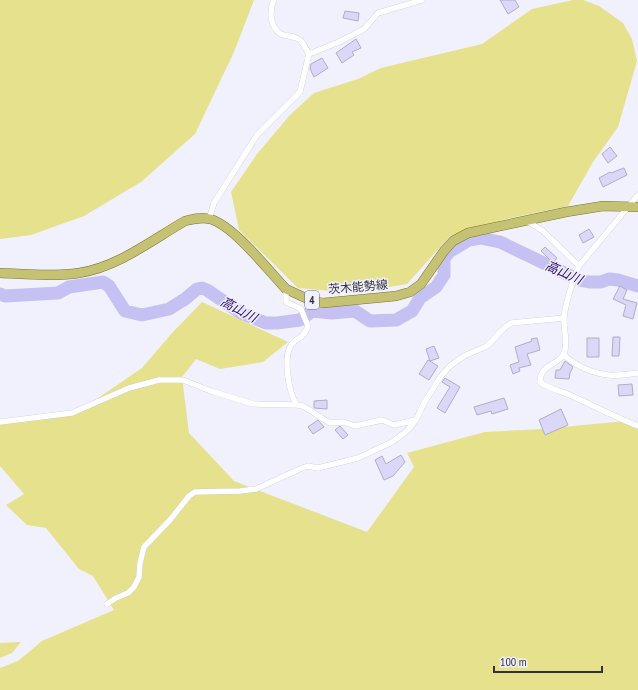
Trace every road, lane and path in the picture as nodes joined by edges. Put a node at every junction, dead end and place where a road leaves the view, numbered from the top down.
1 (274, 0) edge
2 (422, 0) edge
3 (309, 54) junction
4 (638, 195) edge
5 (628, 206) junction
6 (638, 207) edge
7 (209, 219) junction
8 (526, 221) junction
9 (579, 266) junction
10 (0, 273) edge
11 (286, 289) junction
12 (564, 318) junction
13 (564, 354) junction
14 (638, 373) edge
15 (297, 405) junction
16 (416, 420) junction
17 (0, 422) edge
18 (638, 426) edge
19 (107, 604) dead end

1 - 3 street
2 - 3 street
3 - 7 street
4 - 5 street
5 - 6 main road, 茨木能勢線 / 4
5 - 8 main road, 茨木能勢線 / 4
5 - 9 street
7 - 10 main road, 茨木能勢線 / 4
7 - 11 main road, 茨木能勢線 / 4
8 - 9 street
8 - 11 main road, 茨木能勢線 / 4
9 - 12 street
11 - 15 street
12 - 13 street
12 - 16 street
13 - 14 street
13 - 18 street
15 - 16 street
15 - 17 street
16 - 19 street

